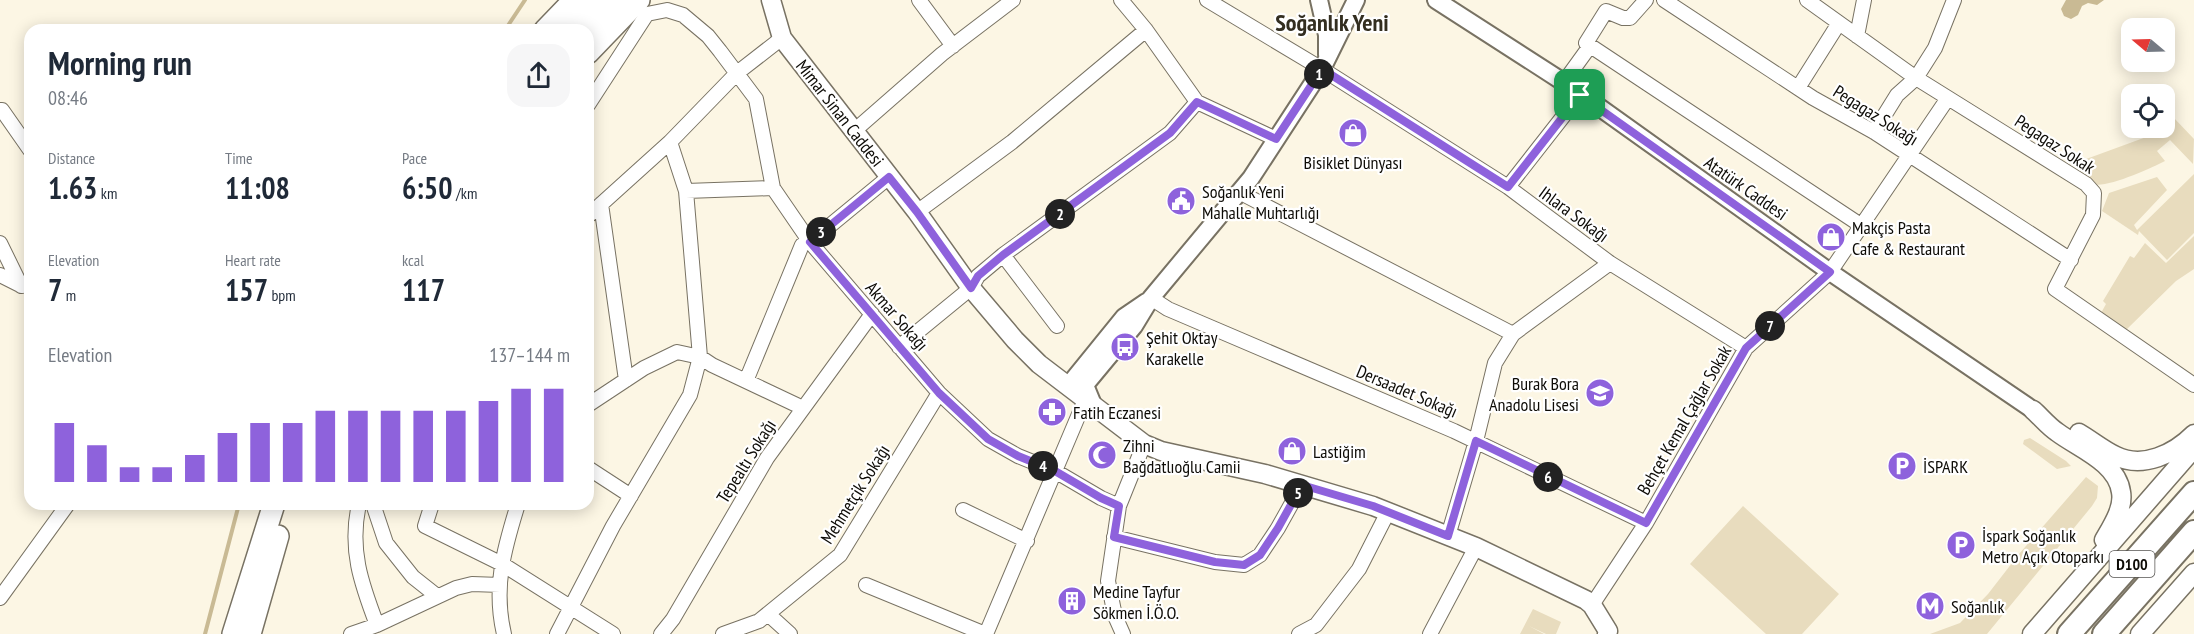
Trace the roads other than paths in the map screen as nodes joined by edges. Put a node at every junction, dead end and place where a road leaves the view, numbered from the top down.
1 (573, 0) edge
2 (597, 0) edge
3 (618, 0) edge
4 (639, 0) edge
5 (771, 0) edge
6 (919, 0) edge
7 (1013, 0) edge
8 (1121, 0) edge
9 (1208, 0) edge
10 (1319, 0) edge
11 (1356, 0) edge
12 (1436, 0) edge
13 (1646, 0) edge
14 (1664, 0) edge
15 (1807, 0) edge
16 (1864, 0) edge
17 (1954, 0) edge
18 (1839, 23) junction
19 (550, 24) edge
20 (574, 24) edge
21 (594, 26) edge
22 (1146, 30) junction
23 (1857, 36) junction
24 (782, 38) junction
25 (953, 46) junction
26 (1590, 46) junction
27 (594, 47) edge
28 (1324, 63) junction
29 (737, 73) junction
30 (1916, 78) junction
31 (1564, 82) junction
32 (1798, 88) junction
33 (1580, 95) junction
34 (594, 96) edge
35 (1948, 98) junction
36 (1197, 102) junction
37 (0, 110) edge
38 (854, 131) junction
39 (1874, 132) junction
40 (1276, 139) junction
41 (24, 141) edge
42 (670, 142) junction
43 (1909, 156) junction
44 (889, 177) junction
45 (1508, 187) junction
46 (772, 188) junction
47 (686, 191) junction
48 (1239, 192) junction
49 (602, 204) junction
50 (594, 211) edge
51 (917, 212) junction
52 (1862, 226) junction
53 (810, 242) junction
54 (0, 243) edge
55 (1003, 255) junction
56 (2071, 260) junction
57 (1610, 262) junction
58 (1830, 272) junction
59 (0, 275) edge
60 (24, 281) edge
61 (24, 285) edge
62 (971, 288) junction
63 (1151, 298) junction
64 (872, 314) junction
65 (1057, 326) dead end
66 (1513, 334) junction
67 (899, 347) junction
68 (1746, 348) junction
69 (700, 357) junction
70 (626, 380) junction
71 (746, 381) junction
72 (2194, 384) edge
73 (1068, 386) junction
74 (939, 393) junction
75 (594, 401) edge
76 (1089, 404) junction
77 (804, 408) junction
78 (2033, 410) junction
79 (2194, 434) edge
80 (1476, 441) junction
81 (1144, 444) junction
82 (2194, 447) edge
83 (1055, 471) junction
84 (594, 472) edge
85 (1302, 485) junction
86 (2194, 493) edge
87 (631, 496) junction
88 (1119, 506) junction
89 (64, 510) edge
90 (272, 510) edge
91 (286, 510) edge
92 (358, 510) edge
93 (375, 510) edge
94 (430, 510) edge
95 (516, 510) edge
96 (963, 510) dead end
97 (1388, 512) junction
98 (1646, 523) junction
99 (2194, 532) edge
100 (1448, 536) junction
101 (1114, 537) junction
102 (1027, 541) junction
103 (1476, 547) junction
104 (502, 564) junction
105 (2086, 572) junction
106 (2194, 573) edge
107 (500, 585) junction
108 (866, 585) dead end
109 (437, 596) junction
110 (0, 598) edge
111 (1592, 605) junction
112 (571, 608) junction
113 (768, 614) junction
114 (377, 625) junction
115 (1610, 633) edge
116 (232, 634) edge
117 (250, 634) edge
118 (351, 634) edge
119 (504, 634) edge
120 (557, 634) edge
121 (613, 634) edge
122 (662, 634) edge
123 (723, 634) edge
124 (790, 634) edge
125 (986, 634) edge
126 (1123, 634) edge
127 (1299, 634) edge
128 (1430, 634) edge
129 (2032, 634) edge
130 (2069, 634) edge
131 (2104, 634) edge
132 (2140, 634) edge

1 - 19 main road
2 - 20 main road
3 - 21 main road
4 - 27 main road
5 - 24 main road, Mimar Sinan Caddesi
6 - 25 street
7 - 25 street
8 - 22 street
9 - 28 street, Ihlara Sokağı
10 - 11 street
10 - 28 street
11 - 28 street
12 - 31 street, Atatürk Caddesi
13 - 26 street
14 - 32 street, Pegagaz Sokağı
15 - 18 street, Pegagaz Sokak
16 - 23 street
17 - 30 street
18 - 23 street, Pegagaz Sokak
18 - 32 street
22 - 36 street
22 - 51 street
23 - 30 street, Pegagaz Sokak
24 - 29 street
24 - 38 main road, Mimar Sinan Caddesi
25 - 38 street
26 - 31 street
26 - 52 street
28 - 40 street
28 - 45 street, Ihlara Sokağı
29 - 34 street, Akmar Sokağı
29 - 42 street
29 - 46 street, Akmar Sokağı
30 - 35 street, Pegagaz Sokak
30 - 39 street
31 - 33 street, Atatürk Caddesi
32 - 39 street, Pegagaz Sokağı
33 - 45 street
33 - 58 street, Atatürk Caddesi
35 - 43 street, Behçet Kemal Çağlar Sokak
35 - 56 street, Pegagaz Sokak
36 - 40 street
36 - 55 street
37 - 41 street
38 - 44 main road, Mimar Sinan Caddesi
39 - 43 street, Pegagaz Sokağı
40 - 48 street
42 - 47 street
42 - 49 street
43 - 52 street, Behçet Kemal Çağlar Sokak
43 - 56 street, Pegagaz Sokağı
44 - 51 main road, Mimar Sinan Caddesi
44 - 53 street
45 - 57 street, Ihlara Sokağı
46 - 47 street
46 - 53 street, Akmar Sokağı
47 - 69 street
48 - 63 street
48 - 66 street
49 - 50 street
49 - 70 street
51 - 62 main road, Mimar Sinan Caddesi
52 - 58 street, Behçet Kemal Çağlar Sokak
53 - 64 street, Akmar Sokağı
53 - 71 street
54 - 60 street
55 - 62 street
55 - 65 street
56 - 72 street, Pegagaz Sokak
57 - 66 street
57 - 68 street, Ihlara Sokağı
58 - 68 street, Behçet Kemal Çağlar Sokak
58 - 78 street, Atatürk Caddesi
59 - 61 street
62 - 67 street
62 - 73 main road, Mimar Sinan Caddesi
63 - 73 street
63 - 76 street
63 - 80 street, Dersaadet Sokağı
64 - 67 street, Akmar Sokağı
64 - 77 street, Tepealtı Sokağı
66 - 80 street
67 - 74 street, Akmar Sokağı
68 - 98 street, Behçet Kemal Çağlar Sokak
69 - 70 street
69 - 71 street
69 - 87 street
70 - 75 street
71 - 77 street
73 - 76 main road, Mimar Sinan Caddesi
74 - 83 street, Akmar Sokağı
74 - 113 street, Mehmetçik Sokağı
76 - 81 main road, Mimar Sinan Caddesi
76 - 83 street
77 - 122 street, Tepealtı Sokağı
78 - 79 main road
78 - 105 main road
80 - 98 street, Dersaadet Sokağı
80 - 100 street
81 - 85 main road, Mimar Sinan Caddesi
81 - 88 street
82 - 105 main road
83 - 88 street, Akmar Sokağı
83 - 102 street
84 - 87 street
85 - 97 main road, Mimar Sinan Caddesi
85 - 101 street
86 - 130 highway, D100
87 - 112 street
88 - 101 street
89 - 110 street
90 - 116 main road
91 - 117 main road
92 - 114 street
93 - 109 street
94 - 104 street
95 - 104 street
96 - 102 street
97 - 100 main road, Mimar Sinan Caddesi
97 - 127 street
98 - 111 street, Behçet Kemal Çağlar Sokak
99 - 131 highway, D100
100 - 103 main road, Mimar Sinan Caddesi
101 - 126 street
102 - 125 street
103 - 111 main road, Mimar Sinan Caddesi
103 - 128 street
104 - 107 street
104 - 112 street
105 - 129 main road
106 - 132 main road
107 - 109 street
107 - 119 street
108 - 125 street
109 - 114 street
111 - 115 main road
112 - 120 street
112 - 121 street
113 - 123 street, Mehmetçik Sokağı
113 - 124 street
114 - 118 street

